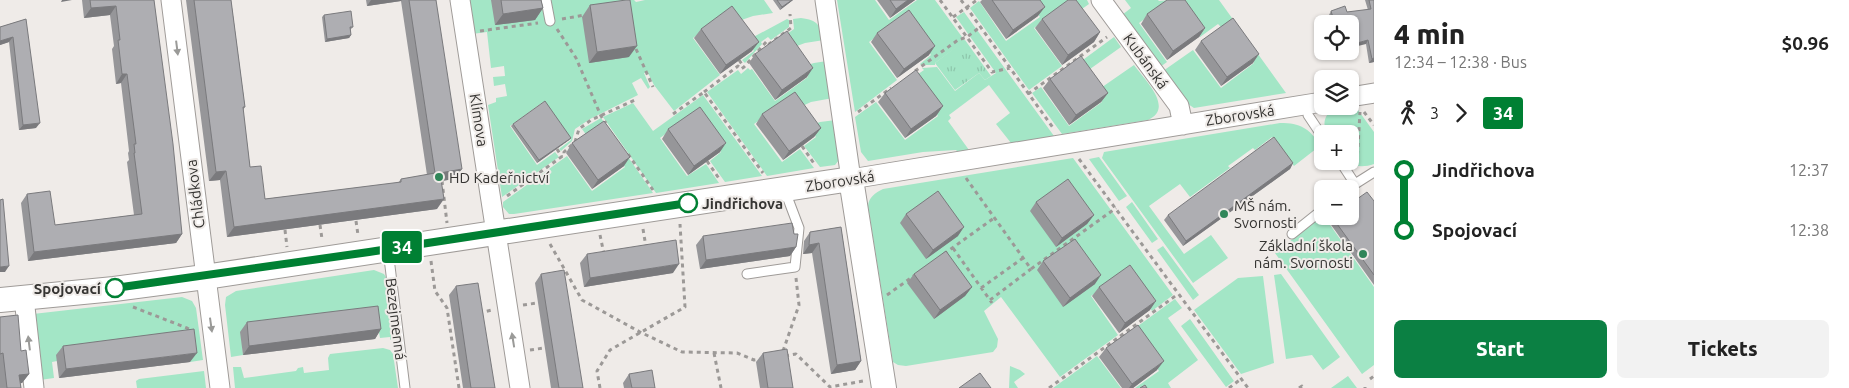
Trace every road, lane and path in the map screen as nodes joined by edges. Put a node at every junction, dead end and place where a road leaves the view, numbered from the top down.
1 (171, 0) edge
2 (460, 0) edge
3 (546, 0) edge
4 (825, 0) edge
5 (940, 0) edge
6 (960, 0) edge
7 (976, 0) edge
8 (1101, 0) edge
9 (966, 8) junction
10 (790, 14) dead end
11 (953, 17) junction
12 (550, 21) joint
13 (980, 27) junction
14 (967, 37) junction
15 (1100, 42) edge
16 (764, 44) junction
17 (636, 49) edge
18 (768, 50) edge
19 (739, 60) edge
20 (744, 67) junction
21 (1010, 68) junction
22 (912, 73) edge
23 (653, 87) dead end
24 (897, 88) edge
25 (704, 92) junction
26 (1028, 94) junction
27 (1374, 94) edge
28 (1359, 96) edge
29 (635, 100) dead end
30 (1314, 103) edge
31 (673, 114) dead end
32 (601, 116) junction
33 (853, 116) dead end
34 (1308, 116) dead end
35 (606, 124) edge
36 (1183, 125) junction
37 (1314, 125) edge
38 (1374, 126) edge
39 (579, 129) junction
40 (1055, 130) dead end
41 (582, 134) edge
42 (802, 146) edge
43 (623, 147) edge
44 (557, 149) edge
45 (1076, 154) dead end
46 (562, 157) junction
47 (707, 161) edge
48 (818, 170) dead end
49 (1374, 172) edge
50 (962, 173) dead end
51 (851, 179) junction
52 (1354, 180) edge
53 (442, 181) edge
54 (1359, 183) edge
55 (723, 184) dead end
56 (775, 184) junction
57 (656, 195) dead end
58 (501, 200) dead end
59 (1116, 208) junction
60 (1314, 216) edge
61 (994, 218) junction
62 (679, 219) dead end
63 (356, 221) edge
64 (320, 225) edge
65 (448, 226) dead end
66 (285, 230) edge
67 (497, 232) junction
68 (644, 234) dead end
69 (1292, 234) dead end
70 (556, 239) dead end
71 (601, 239) dead end
72 (359, 240) dead end
73 (323, 245) dead end
74 (952, 248) junction
75 (388, 250) junction
76 (287, 251) dead end
77 (646, 253) edge
78 (939, 257) edge
79 (1023, 258) junction
80 (605, 259) edge
81 (431, 261) dead end
82 (795, 267) junction
83 (1031, 269) junction
84 (747, 274) dead end
85 (916, 274) edge
86 (205, 277) junction
87 (981, 288) junction
88 (1178, 294) junction
89 (24, 298) junction
90 (880, 299) dead end
91 (0, 300) edge
92 (537, 303) dead end
93 (524, 305) dead end
94 (133, 307) dead end
95 (487, 311) dead end
96 (476, 313) edge
97 (640, 332) junction
98 (195, 334) edge
99 (544, 348) dead end
100 (532, 350) dead end
101 (714, 354) junction
102 (781, 356) junction
103 (763, 358) edge
104 (783, 364) edge
105 (1374, 376) edge
106 (1241, 379) junction
107 (1370, 379) dead end
108 (1049, 381) dead end
109 (875, 384) edge
110 (34, 388) edge
111 (220, 388) edge
112 (405, 388) edge
113 (459, 388) edge
114 (520, 388) edge
115 (600, 388) edge
116 (720, 388) edge
117 (1049, 388) edge
118 (1229, 388) edge
119 (1248, 388) edge
120 (1299, 388) edge
121 (1304, 388) edge

1 -> 86 street, Chládkova
2 - 67 street, Klímova
3 - 12 lane
4 - 51 street
5 - 11 path
6 - 9 path
7 - 9 path
8 - 36 street, Kubánská
9 - 11 path
9 - 13 path
10 - 16 path
11 - 14 path
12 - 32 path
13 - 14 path
13 - 21 path
14 - 21 path
14 - 22 path
15 - 26 path
16 - 18 path
16 - 20 path
17 - 23 path
19 - 20 path
20 - 25 path
21 - 26 path
24 - 33 path
25 - 31 path
25 - 56 path
26 - 40 path
27 - 28 street
29 - 32 path
30 - 36 street, Zborovská
32 - 35 path
32 - 39 path
34 - 37 lane
36 - 51 street, Zborovská
38 - 52 path
39 - 41 path
39 - 46 path
42 - 48 path
43 - 57 path
44 - 46 path
45 - 59 path
46 - 58 path
47 - 55 path
49 - 54 lane
50 - 61 path
51 - 56 street, Zborovská
51 - 109 street
53 - 65 path
56 - 67 street, Zborovská
56 - 82 lane
59 - 83 path
59 - 88 path
60 - 69 lane
61 - 74 path
61 - 79 path
62 - 97 path
63 - 72 path
64 - 73 path
66 - 76 path
67 - 75 street, Zborovská
114 -> 67 street, Klímova
68 - 77 path
70 - 97 path
71 - 80 path
74 - 78 path
74 - 87 path
75 - 86 street, Zborovská
75 - 112 lane, Bezejmenná
79 - 83 path
79 - 87 path
81 - 113 path
82 - 84 lane
82 - 102 path
83 - 87 path
85 - 90 path
86 - 89 street, Zborovská
86 -> 111 street, Chládkova
88 - 106 path
88 - 117 path
89 - 91 street, Zborovská
110 -> 89 street
92 - 93 path
94 - 98 path
95 - 96 path
97 - 101 path
97 - 115 path
99 - 100 path
101 - 103 path
101 - 116 path
102 - 104 path
102 - 109 path
105 - 107 path
106 - 118 path
106 - 119 path
108 - 117 path
120 - 121 path

